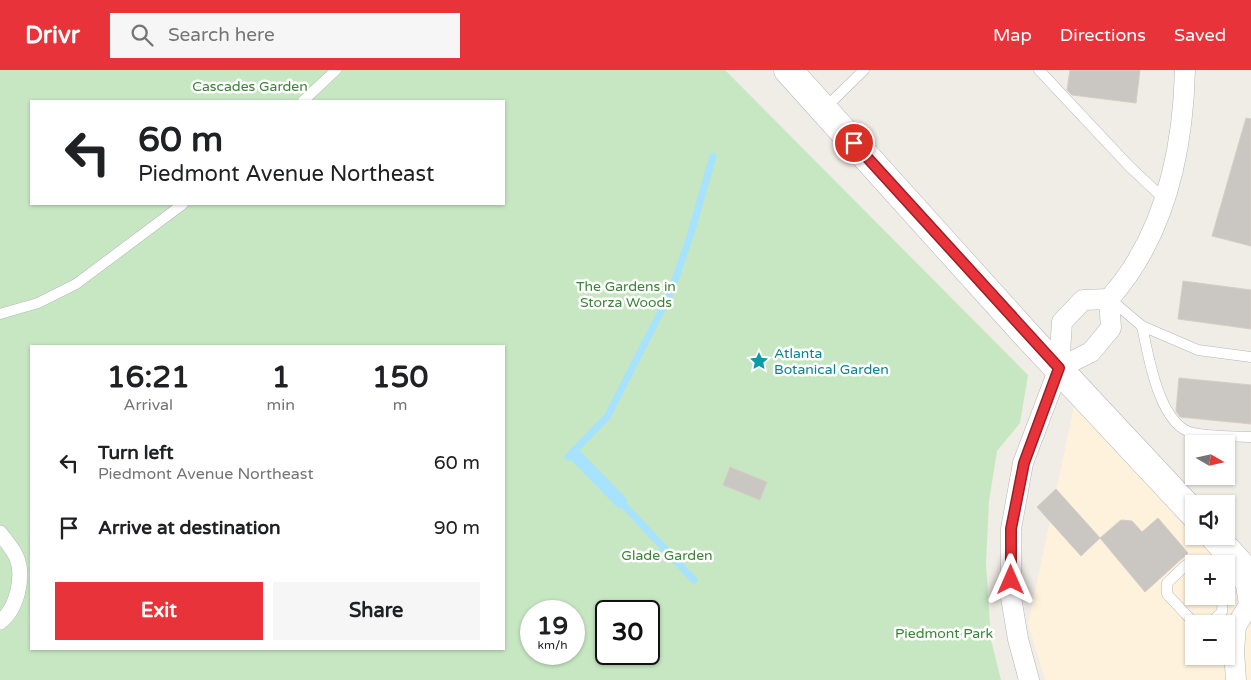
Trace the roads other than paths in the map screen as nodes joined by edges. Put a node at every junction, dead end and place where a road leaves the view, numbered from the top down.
1 (336, 70) edge
2 (788, 70) edge
3 (864, 70) edge
4 (1039, 70) edge
5 (1185, 70) edge
6 (304, 100) edge
7 (823, 109) junction
8 (1164, 200) junction
9 (182, 205) edge
10 (1110, 298) junction
11 (0, 314) edge
12 (1142, 326) junction
13 (1251, 357) edge
14 (1059, 368) junction
15 (1251, 438) edge
16 (1185, 504) edge
17 (0, 533) edge
18 (1220, 545) edge
19 (1222, 545) edge
20 (1185, 566) edge
21 (1251, 577) edge
22 (1186, 615) edge
23 (1235, 615) edge
24 (0, 622) edge
25 (1235, 665) edge
26 (1029, 680) edge
27 (1236, 680) edge

1 - 6 lane
2 - 7 main road
3 - 7 lane
4 - 8 lane
5 - 8 street
7 - 14 main road
8 - 10 street
9 - 11 lane
10 - 12 lane
10 - 14 street
10 - 14 street
12 - 13 lane
12 - 15 lane
14 - 16 main road
14 - 26 street
17 - 24 street
18 - 23 street
19 - 21 main road
20 - 22 lane
25 - 27 street

